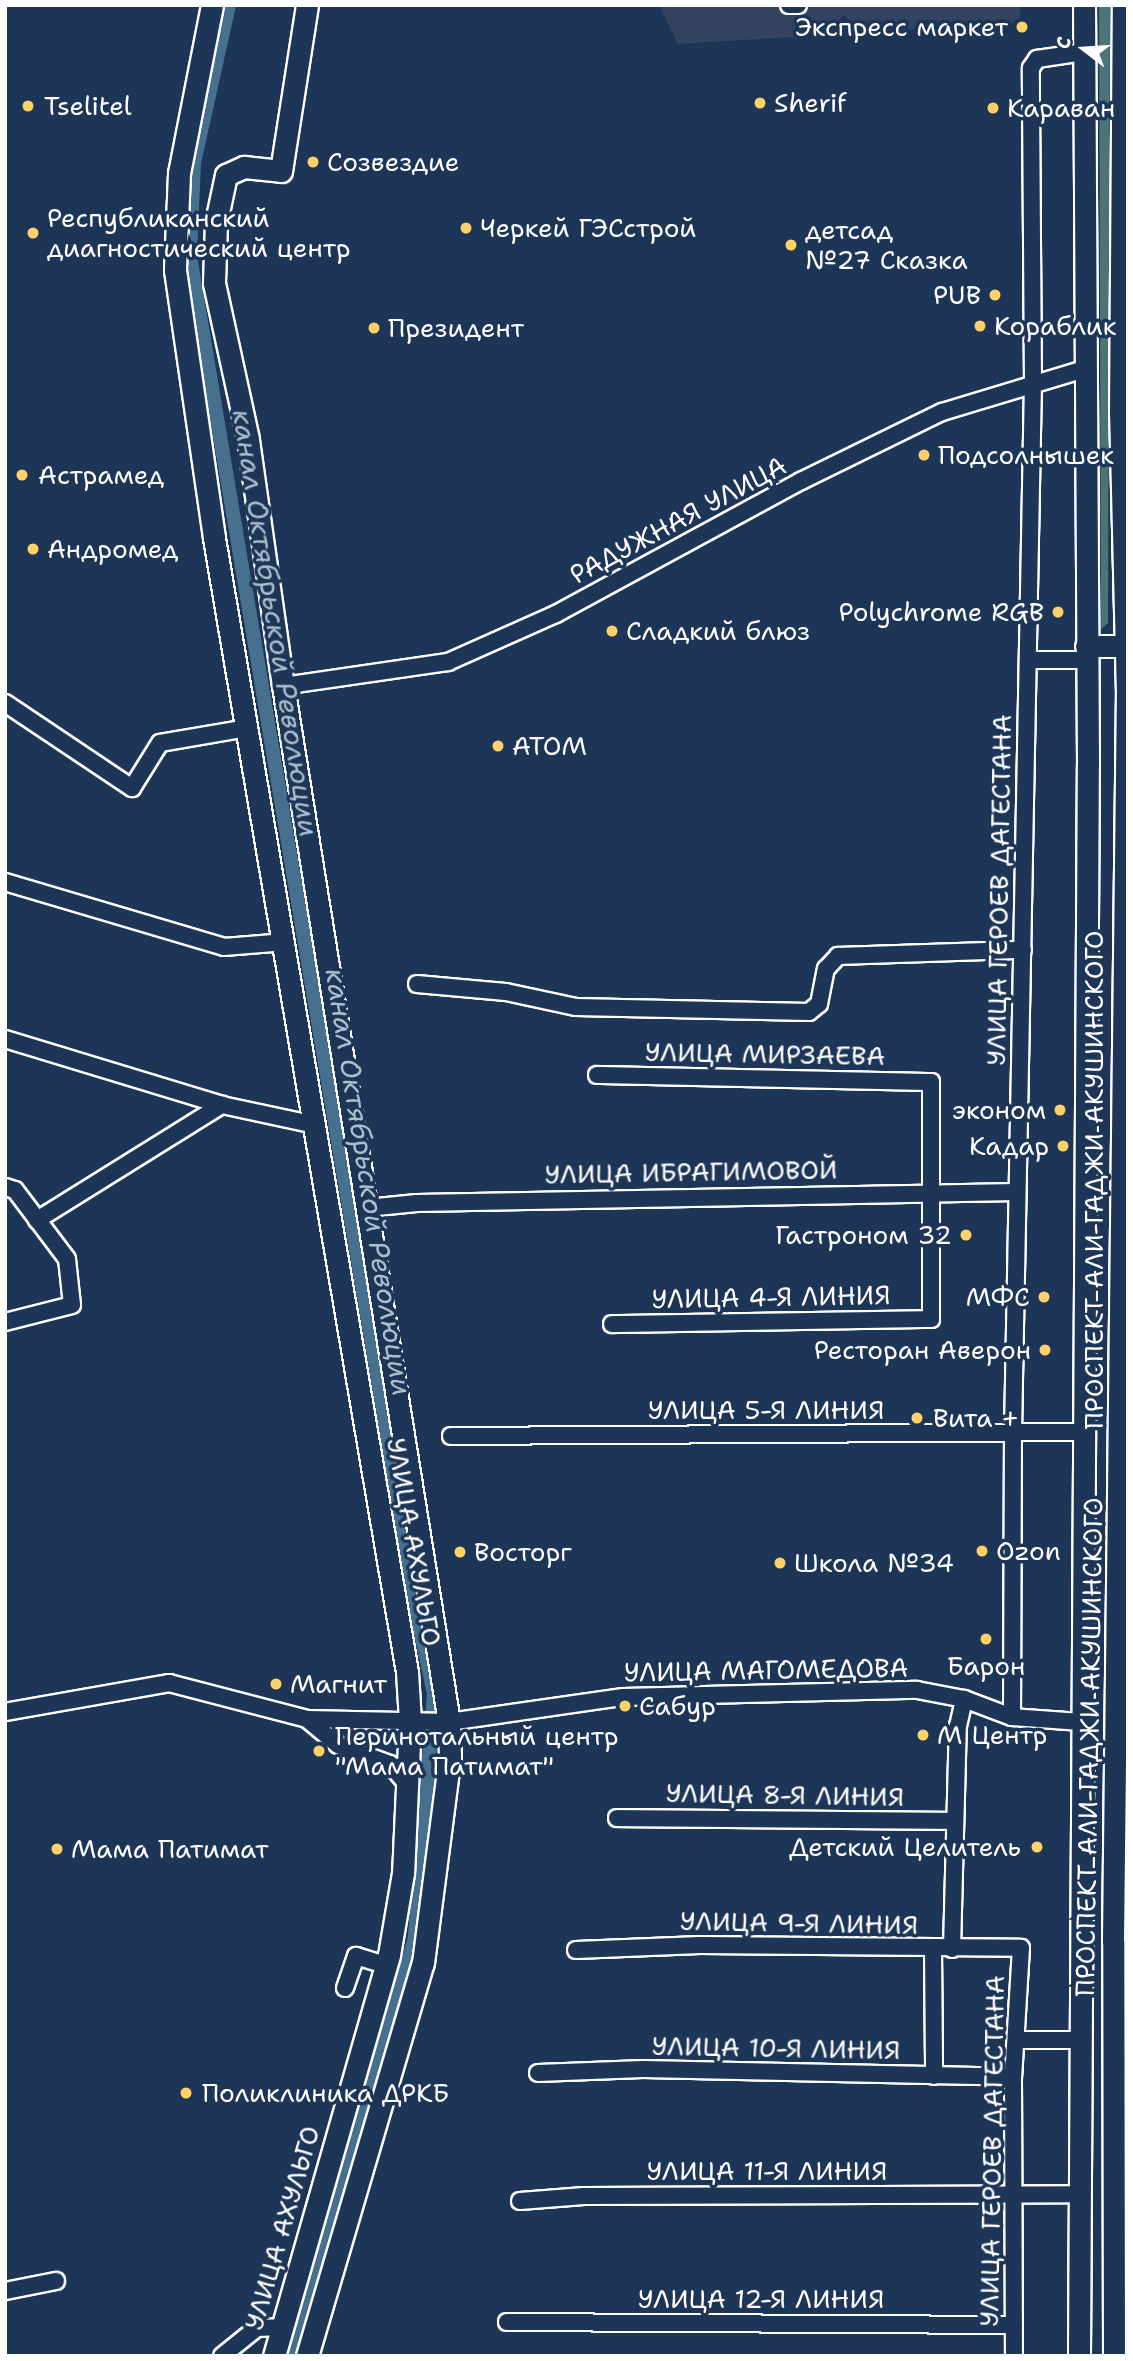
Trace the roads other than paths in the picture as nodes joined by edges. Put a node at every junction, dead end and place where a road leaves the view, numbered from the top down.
1 (212, 5) edge
2 (307, 5) edge
3 (789, 5) edge
4 (798, 5) edge
5 (1084, 5) edge
6 (1123, 5) edge
7 (1085, 52) junction
8 (1125, 123) edge
9 (1088, 368) junction
10 (1033, 384) junction
11 (1124, 406) edge
12 (1125, 646) junction
13 (1086, 653) junction
14 (1029, 660) junction
15 (283, 686) junction
16 (8, 710) edge
17 (247, 728) junction
18 (1126, 811) edge
19 (5, 882) edge
20 (1125, 932) edge
21 (286, 942) junction
22 (1023, 950) junction
23 (418, 984) dead end
24 (1121, 1029) junction
25 (1084, 1030) junction
26 (5, 1040) edge
27 (597, 1075) dead end
28 (222, 1105) junction
29 (315, 1125) junction
30 (5, 1187) edge
31 (932, 1192) junction
32 (1017, 1192) junction
33 (1124, 1204) edge
34 (366, 1208) junction
35 (37, 1220) junction
36 (1124, 1316) edge
37 (5, 1322) edge
38 (612, 1324) dead end
39 (1081, 1432) junction
40 (1013, 1433) junction
41 (451, 1436) dead end
42 (1124, 1443) edge
43 (1122, 1576) edge
44 (1122, 1691) edge
45 (964, 1699) junction
46 (5, 1712) edge
47 (1012, 1717) junction
48 (307, 1719) junction
49 (414, 1720) junction
50 (1082, 1721) junction
51 (449, 1722) junction
52 (409, 1787) junction
53 (617, 1818) dead end
54 (953, 1821) junction
55 (1122, 1828) edge
56 (1020, 1948) joint
57 (933, 1949) junction
58 (951, 1949) junction
59 (576, 1950) dead end
60 (1121, 1956) edge
61 (386, 1965) junction
62 (345, 1988) dead end
63 (1016, 2040) junction
64 (1082, 2040) junction
65 (538, 2073) dead end
66 (934, 2076) junction
67 (1013, 2077) junction
68 (1014, 2194) junction
69 (520, 2201) dead end
70 (1079, 2204) junction
71 (1121, 2220) edge
72 (56, 2281) dead end
73 (5, 2291) edge
74 (507, 2322) dead end
75 (1014, 2325) junction
76 (282, 2327) junction
77 (222, 2356) edge
78 (274, 2356) edge
79 (307, 2356) edge
80 (1014, 2356) edge
81 (1079, 2356) edge
82 (1114, 2356) edge

1 - 17 main road, УЛИЦА АХУЛЬГО
2 - 15 main road
3 - 4 street
5 - 7 main road, ПРОСПЕКТ АЛИ-ГАДЖИ АКУШИНСКОГО
6 - 8 main road, ПРОСПЕКТ АЛИ-ГАДЖИ АКУШИНСКОГО
7 - 9 main road, ПРОСПЕКТ АЛИ-ГАДЖИ АКУШИНСКОГО
7 - 10 street, УЛИЦА ГЕРОЕВ ДАГЕСТАНА
8 - 11 main road, ПРОСПЕКТ АЛИ-ГАДЖИ АКУШИНСКОГО
9 - 10 street, РАДУЖНАЯ УЛИЦА
9 - 13 main road, ПРОСПЕКТ АЛИ-ГАДЖИ АКУШИНСКОГО
10 - 14 street, УЛИЦА ГЕРОЕВ ДАГЕСТАНА
10 - 15 street, РАДУЖНАЯ УЛИЦА
11 - 12 main road, ПРОСПЕКТ АЛИ-ГАДЖИ АКУШИНСКОГО
12 - 13 main road
12 - 18 main road, ПРОСПЕКТ АЛИ-ГАДЖИ АКУШИНСКОГО
13 - 14 street
13 - 25 main road, ПРОСПЕКТ АЛИ-ГАДЖИ АКУШИНСКОГО
14 - 22 street, УЛИЦА ГЕРОЕВ ДАГЕСТАНА
15 - 34 main road
16 - 17 street
17 - 21 main road, УЛИЦА АХУЛЬГО
18 - 20 main road, ПРОСПЕКТ АЛИ-ГАДЖИ АКУШИНСКОГО
19 - 21 street
20 - 24 main road, ПРОСПЕКТ АЛИ-ГАДЖИ АКУШИНСКОГО
21 - 29 main road, УЛИЦА АХУЛЬГО
22 - 23 street
22 - 32 street, УЛИЦА ГЕРОЕВ ДАГЕСТАНА
24 - 25 main road
24 - 33 main road, ПРОСПЕКТ АЛИ-ГАДЖИ АКУШИНСКОГО
25 - 39 main road, ПРОСПЕКТ АЛИ-ГАДЖИ АКУШИНСКОГО
26 - 28 street
27 - 31 street, УЛИЦА МИРЗАЕВА
28 - 29 street
28 - 35 street
29 - 49 main road, УЛИЦА АХУЛЬГО
30 - 35 street
31 - 32 street, УЛИЦА ИБРАГИМОВОЙ
31 - 34 street, УЛИЦА ИБРАГИМОВОЙ
31 - 38 street, УЛИЦА 4-Я ЛИНИЯ
32 - 40 street, УЛИЦА ГЕРОЕВ ДАГЕСТАНА
33 - 36 main road, ПРОСПЕКТ АЛИ-ГАДЖИ АКУШИНСКОГО
34 - 51 main road
35 - 37 street
36 - 42 main road, ПРОСПЕКТ АЛИ-ГАДЖИ АКУШИНСКОГО
39 - 40 street, УЛИЦА 5-Я ЛИНИЯ
39 - 50 main road, ПРОСПЕКТ АЛИ-ГАДЖИ АКУШИНСКОГО
40 - 41 street, УЛИЦА 5-Я ЛИНИЯ
40 - 47 street, УЛИЦА ГЕРОЕВ ДАГЕСТАНА
42 - 43 main road, ПРОСПЕКТ АЛИ-ГАДЖИ АКУШИНСКОГО
43 - 44 main road, ПРОСПЕКТ АЛИ-ГАДЖИ АКУШИНСКОГО
44 - 55 main road, ПРОСПЕКТ АЛИ-ГАДЖИ АКУШИНСКОГО
45 - 47 street, УЛИЦА МАГОМЕДОВА
45 - 51 street, УЛИЦА МАГОМЕДОВА
45 - 54 street
46 - 48 street
47 - 50 street, УЛИЦА МАГОМЕДОВА
48 - 49 street
48 - 52 street
49 - 51 street, УЛИЦА МАГОМЕДОВА
49 - 52 main road, УЛИЦА АХУЛЬГО
50 - 64 main road, ПРОСПЕКТ АЛИ-ГАДЖИ АКУШИНСКОГО
51 - 79 main road
52 - 61 main road, УЛИЦА АХУЛЬГО
53 - 54 street, УЛИЦА 8-Я ЛИНИЯ
54 - 58 street
55 - 60 main road, ПРОСПЕКТ АЛИ-ГАДЖИ АКУШИНСКОГО
56 - 58 street, УЛИЦА 9-Я ЛИНИЯ
56 - 63 street, УЛИЦА ГЕРОЕВ ДАГЕСТАНА
57 - 58 street, УЛИЦА 9-Я ЛИНИЯ
57 - 59 street, УЛИЦА 9-Я ЛИНИЯ
57 - 66 street
60 - 71 main road, ПРОСПЕКТ АЛИ-ГАДЖИ АКУШИНСКОГО
61 - 62 street
61 - 76 main road, УЛИЦА АХУЛЬГО
63 - 64 street
63 - 67 street, УЛИЦА ГЕРОЕВ ДАГЕСТАНА
64 - 70 main road, ПРОСПЕКТ АЛИ-ГАДЖИ АКУШИНСКОГО
65 - 66 street, УЛИЦА 10-Я ЛИНИЯ
66 - 67 street, УЛИЦА 10-Я ЛИНИЯ
67 - 68 street, УЛИЦА ГЕРОЕВ ДАГЕСТАНА
68 - 69 street, УЛИЦА 11-Я ЛИНИЯ
68 - 70 street, УЛИЦА 11-Я ЛИНИЯ
68 - 75 street, УЛИЦА ГЕРОЕВ ДАГЕСТАНА
70 - 71 main road
70 - 81 main road, ПРОСПЕКТ АЛИ-ГАДЖИ АКУШИНСКОГО
71 - 82 main road, ПРОСПЕКТ АЛИ-ГАДЖИ АКУШИНСКОГО
72 - 73 street
74 - 75 street, УЛИЦА 12-Я ЛИНИЯ
75 - 80 street, УЛИЦА ГЕРОЕВ ДАГЕСТАНА
76 - 77 street
76 - 78 main road, УЛИЦА АХУЛЬГО

